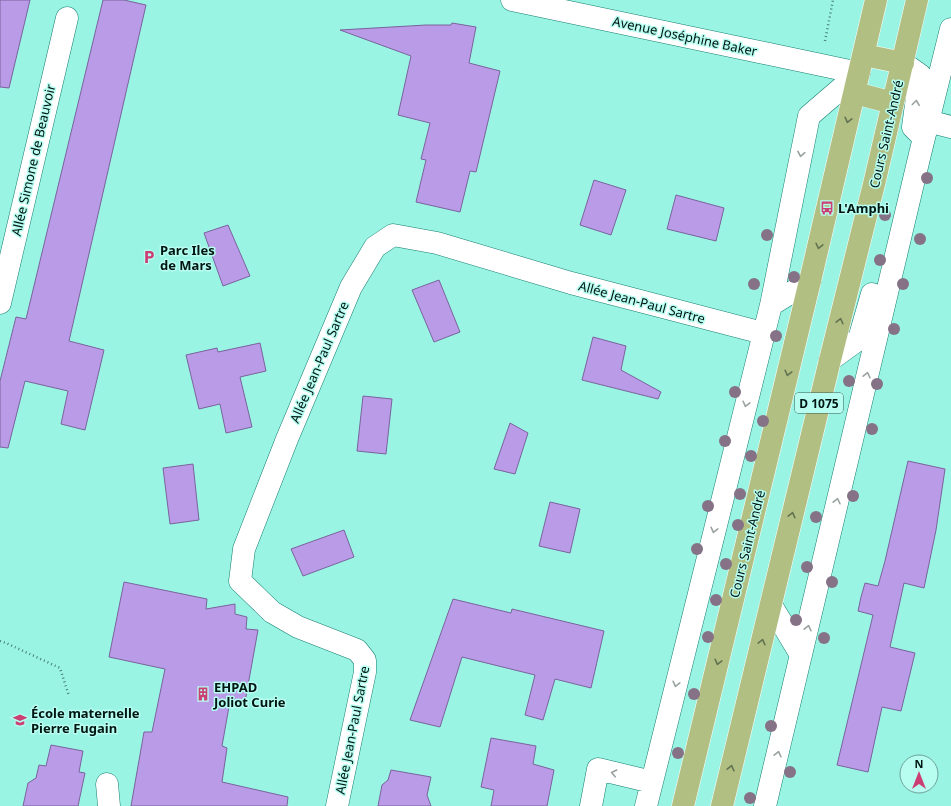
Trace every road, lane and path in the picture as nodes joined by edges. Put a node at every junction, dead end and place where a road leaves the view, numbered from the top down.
1 (512, 0) edge
2 (876, 0) edge
3 (917, 0) edge
4 (544, 3) edge
5 (67, 18) dead end
6 (951, 29) edge
7 (903, 64) junction
8 (859, 74) junction
9 (893, 103) junction
10 (951, 127) edge
11 (926, 129) junction
12 (892, 268) junction
13 (810, 281) junction
14 (0, 303) edge
15 (771, 305) junction
16 (763, 333) junction
17 (830, 360) junction
18 (771, 605) junction
19 (0, 641) edge
20 (801, 655) junction
21 (69, 696) dead end
22 (652, 782) junction
23 (107, 784) dead end
24 (109, 806) edge
25 (337, 806) edge
26 (591, 806) edge
27 (646, 806) edge
28 (683, 806) edge
29 (722, 806) edge
30 (765, 806) edge

1 - 4 street, Avenue Joséphine Baker
2 - 8 main road, Cours Saint-André / D 1075
3 - 7 main road, Cours Saint-André / D 1075
4 - 8 street, Avenue Joséphine Baker
5 - 14 street, Allée Simone de Beauvoir
6 - 11 street
7 - 8 main road
7 - 9 main road, Cours Saint-André / D 1075
11 -> 7 street
8 - 9 main road
8 -> 13 main road, Cours Saint-André / D 1075
8 -> 15 street
17 -> 9 main road, Cours Saint-André / D 1075
10 - 11 street
11 - 12 street
12 - 17 street
20 -> 12 street
13 - 15 street
13 -> 28 main road, Cours Saint-André / D 1075
15 - 16 street
16 -> 22 street
16 - 25 street, Allée Jean-Paul Sartre
18 -> 17 main road, Cours Saint-André / D 1075
18 - 20 street
29 -> 18 main road, Cours Saint-André / D 1075
19 - 21 path
30 -> 20 street
22 -> 26 street
22 - 27 street
23 - 24 street

